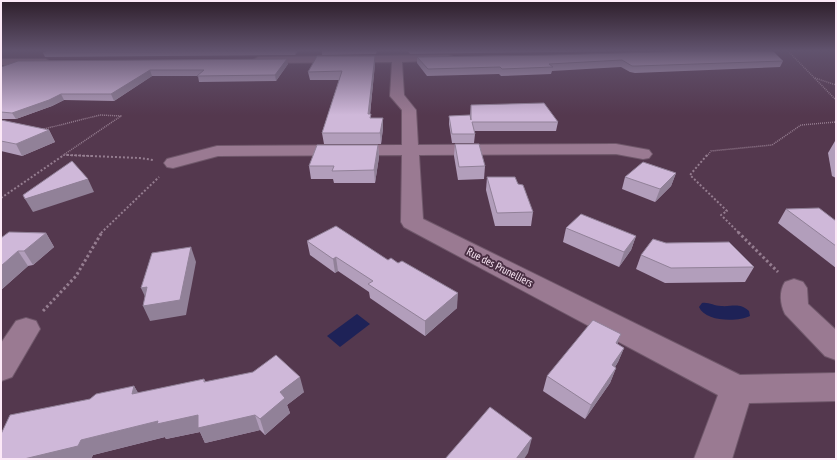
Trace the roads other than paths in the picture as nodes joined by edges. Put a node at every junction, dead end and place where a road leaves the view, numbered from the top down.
1 (397, 72) edge
2 (410, 149) junction
3 (643, 154) dead end
4 (172, 163) road end
5 (794, 288) road end
6 (26, 329) road end
7 (836, 348) edge
8 (1, 368) edge
9 (836, 387) edge
10 (737, 389) junction
11 (713, 459) edge

1 - 2 street, Rue des Prunelliers
2 - 3 street
2 - 4 street
2 - 10 street, Rue des Prunelliers
5 - 7 street
6 - 8 street
9 - 10 street
10 - 11 street

